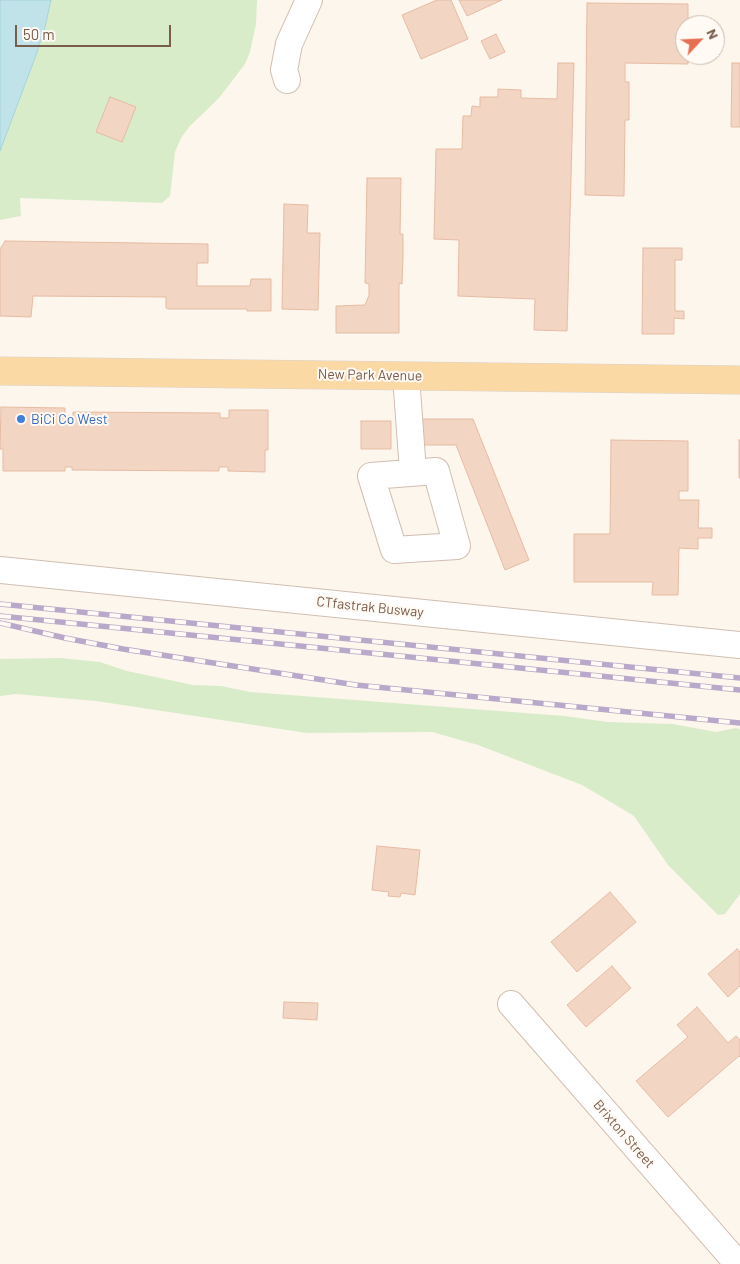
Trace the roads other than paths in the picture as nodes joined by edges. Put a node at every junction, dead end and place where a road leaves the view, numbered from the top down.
1 (302, 5) edge
2 (287, 80) dead end
3 (0, 372) edge
4 (406, 376) junction
5 (740, 380) edge
6 (412, 472) dead end
7 (0, 570) edge
8 (740, 645) edge
9 (511, 1004) dead end
10 (738, 1264) edge

1 - 2 street
3 - 4 main road, New Park Avenue
4 - 5 main road, New Park Avenue
4 - 6 street
7 - 8 street, CTfastrak Busway
9 - 10 street, Brixton Street

